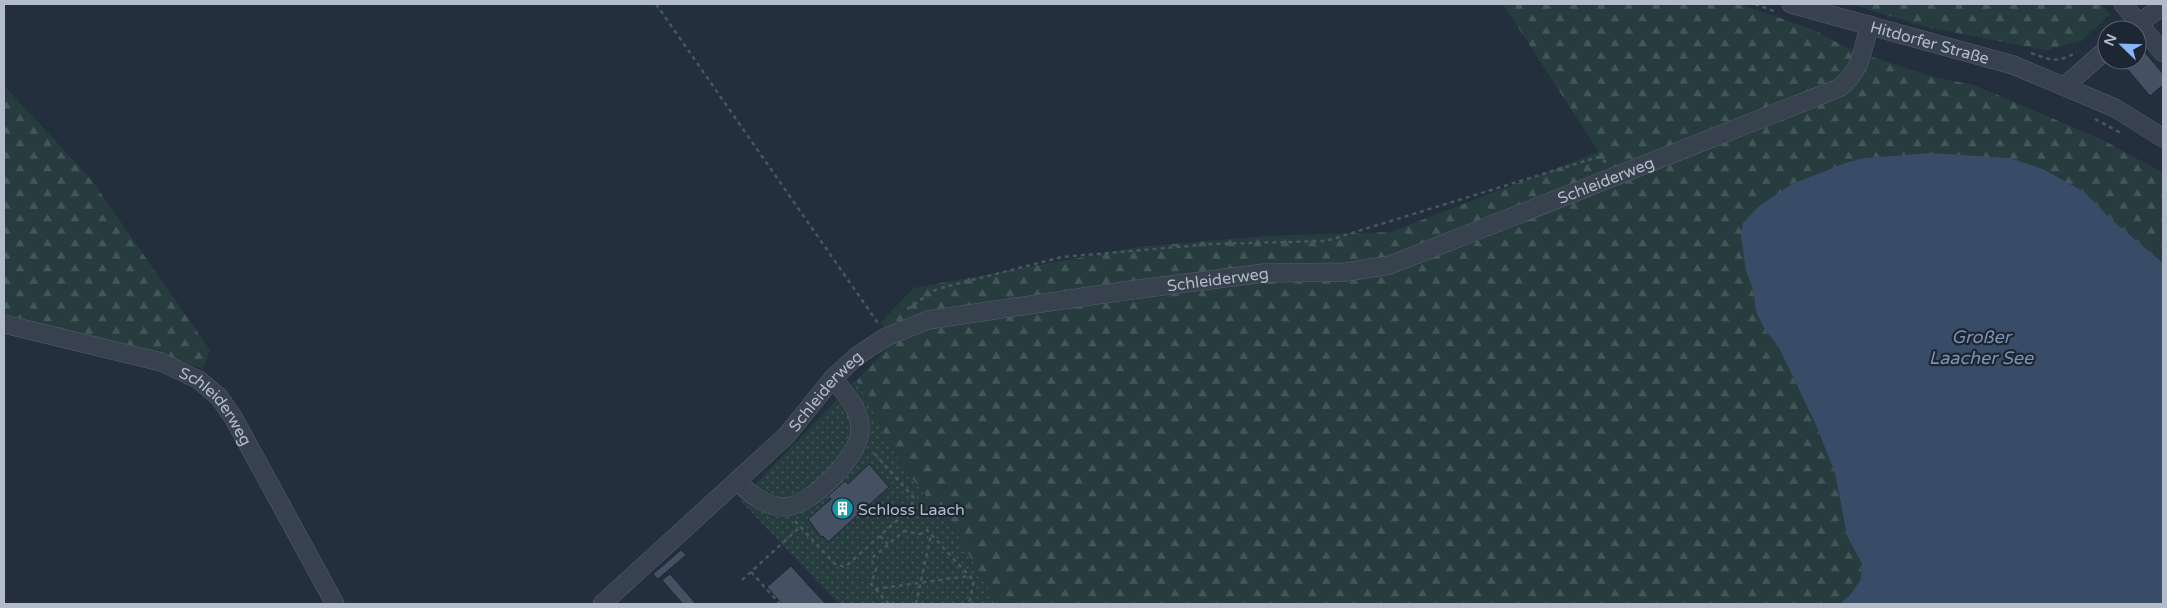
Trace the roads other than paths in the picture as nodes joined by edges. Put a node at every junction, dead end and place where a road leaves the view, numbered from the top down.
1 (1792, 4) edge
2 (2124, 4) edge
3 (2163, 6) edge
4 (2131, 20) edge
5 (2143, 20) edge
6 (1870, 25) junction
7 (2147, 38) edge
8 (2163, 53) edge
9 (2097, 58) edge
10 (2065, 86) junction
11 (2163, 138) edge
12 (4, 324) edge
13 (832, 378) junction
14 (738, 482) junction
15 (335, 604) edge
16 (602, 604) edge

1 - 6 street, Hitdorfer Straße
2 - 4 street
3 - 5 street
6 - 10 street, Hitdorfer Straße
6 - 13 street, Schleiderweg
7 - 8 street
9 - 10 street
10 - 11 street, Hitdorfer Straße
12 - 15 street, Schleiderweg
13 - 14 street, Schleiderweg
13 - 14 street
14 - 16 street, Schleiderweg

